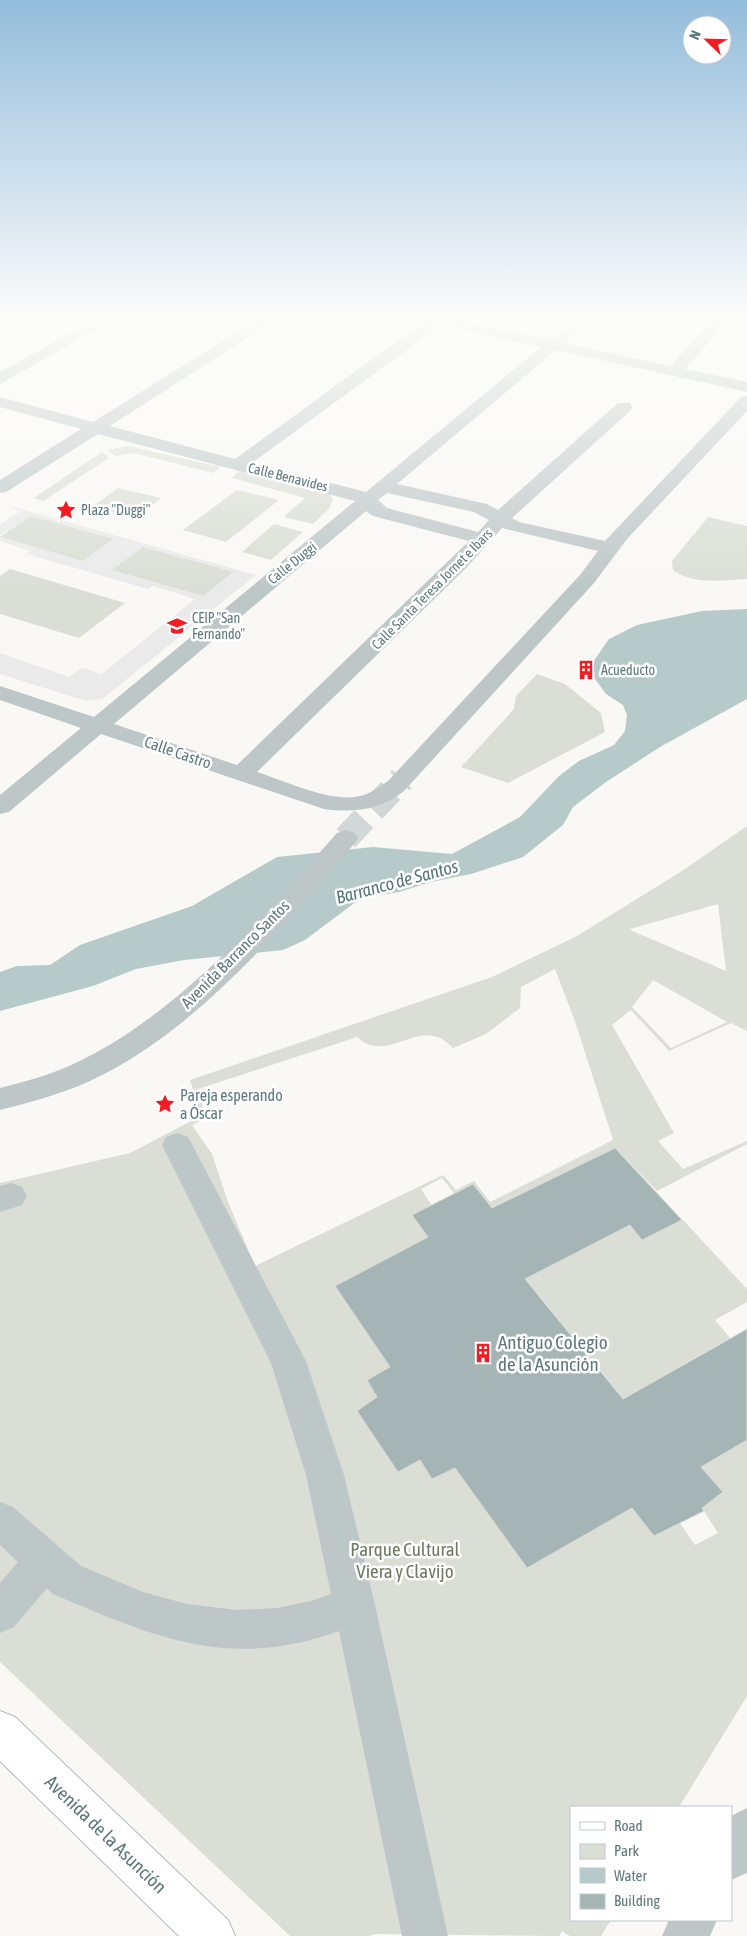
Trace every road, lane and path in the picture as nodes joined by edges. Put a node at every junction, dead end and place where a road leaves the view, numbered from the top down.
1 (31, 409) edge
2 (126, 409) edge
3 (314, 409) edge
4 (477, 409) edge
5 (621, 409) edge
6 (739, 409) edge
7 (96, 428) junction
8 (238, 464) junction
9 (0, 488) edge
10 (376, 493) junction
11 (501, 519) junction
12 (484, 539) junction
13 (608, 548) junction
14 (0, 693) edge
15 (98, 725) junction
16 (242, 773) junction
17 (0, 807) edge
18 (346, 838) tunnel mouth
19 (0, 1099) edge
20 (177, 1145) dead end
21 (0, 1520) edge
22 (45, 1560) junction
23 (355, 1605) junction
24 (0, 1613) edge
25 (0, 1732) edge
26 (747, 1830) edge
27 (732, 1856) edge
28 (693, 1921) edge
29 (212, 1936) edge
30 (425, 1936) edge
31 (685, 1936) edge

1 - 7 street, Calle Benavides
2 - 7 street
3 - 8 street
4 - 10 street, Calle Duggi
5 - 11 street, Calle Santa Teresa Jornet e Ibars
6 - 13 street
7 - 8 street, Calle Benavides
7 - 9 street
8 - 10 street, Calle Benavides
10 - 11 street, Calle Benavides
10 - 12 street, Calle Benavides
10 - 15 street, Calle Duggi
11 - 12 street, Calle Santa Teresa Jornet e Ibars
11 - 13 street, Calle Benavides
12 - 16 street, Calle Santa Teresa Jornet e Ibars
13 - 16 street, Calle Castro
14 - 15 street, Calle Castro
15 - 16 street, Calle Castro
15 - 17 street, Calle Duggi
18 - 19 street, Avenida Barranco Santos
20 - 23 street
21 - 22 street
22 - 23 street
22 - 24 street
23 - 30 street
25 - 29 main road, Avenida de la Asunción
26 - 27 street
28 - 31 street

